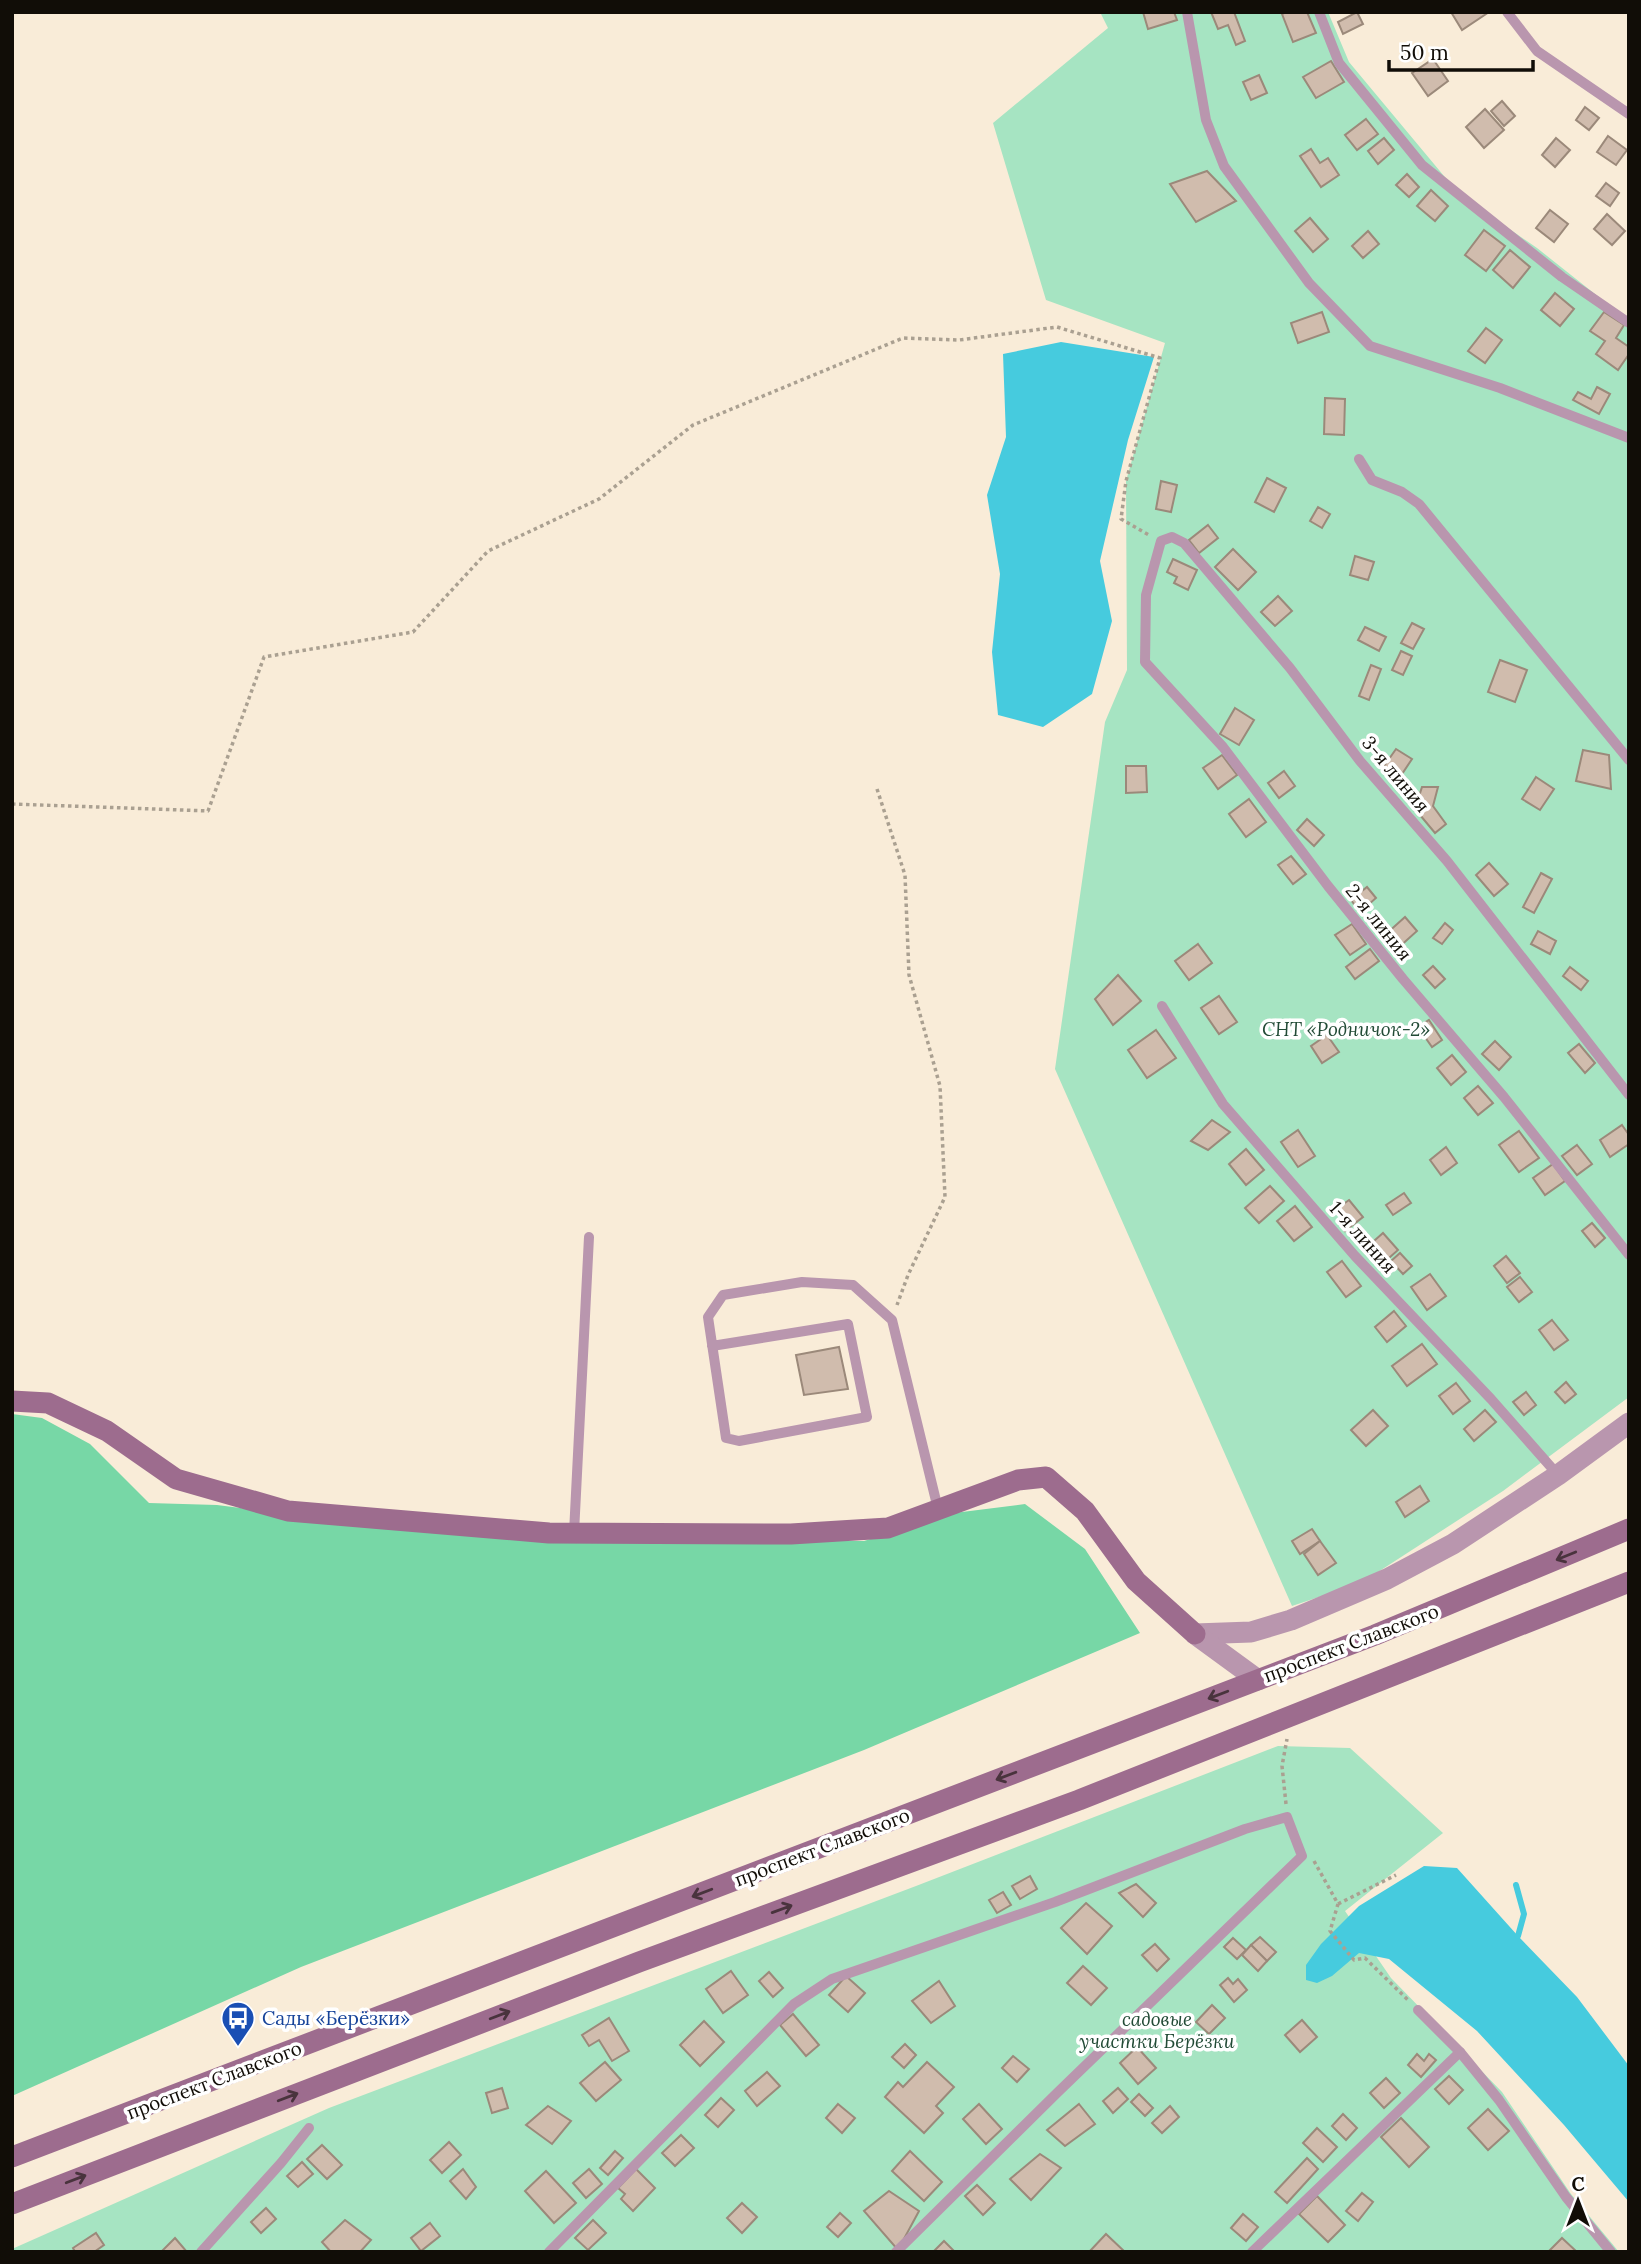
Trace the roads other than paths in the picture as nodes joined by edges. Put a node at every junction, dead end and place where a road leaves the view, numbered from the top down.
1 (1186, 12) edge
2 (1319, 12) edge
3 (1507, 12) edge
4 (1629, 114) edge
5 (1629, 323) edge
6 (1629, 438) edge
7 (1359, 459) dead end
8 (1161, 541) joint
9 (1629, 760) edge
10 (1162, 1006) dead end
11 (1629, 1095) edge
12 (589, 1237) dead end
13 (1629, 1255) edge
14 (712, 1346) junction
15 (12, 1401) edge
16 (1629, 1423) edge
17 (1558, 1475) junction
18 (938, 1509) junction
19 (1629, 1530) edge
20 (574, 1533) junction
21 (1629, 1582) edge
22 (1195, 1634) junction
23 (1258, 1679) junction
24 (1418, 2010) road end
25 (1460, 2052) junction
26 (309, 2128) dead end
27 (12, 2157) edge
28 (12, 2204) edge
29 (1605, 2249) edge
30 (201, 2252) edge
31 (549, 2252) edge
32 (896, 2252) edge
33 (1252, 2252) edge

1 - 6 lane
2 - 5 lane
3 - 4 lane
7 - 9 lane
8 - 11 lane, 3-я линия
8 - 13 lane, 2-я линия
10 - 17 lane, 1-я линия
12 - 20 lane
14 - 14 lane
14 - 18 lane
15 - 20 main road
16 - 17 street
17 - 22 street
18 - 20 main road
18 - 22 main road
19 -> 23 main road, проспект Славского
28 -> 21 main road
22 - 23 street
23 -> 27 main road, проспект Славского
24 - 25 lane
25 - 29 lane
25 - 33 lane
26 - 30 lane
31 - 32 lane

